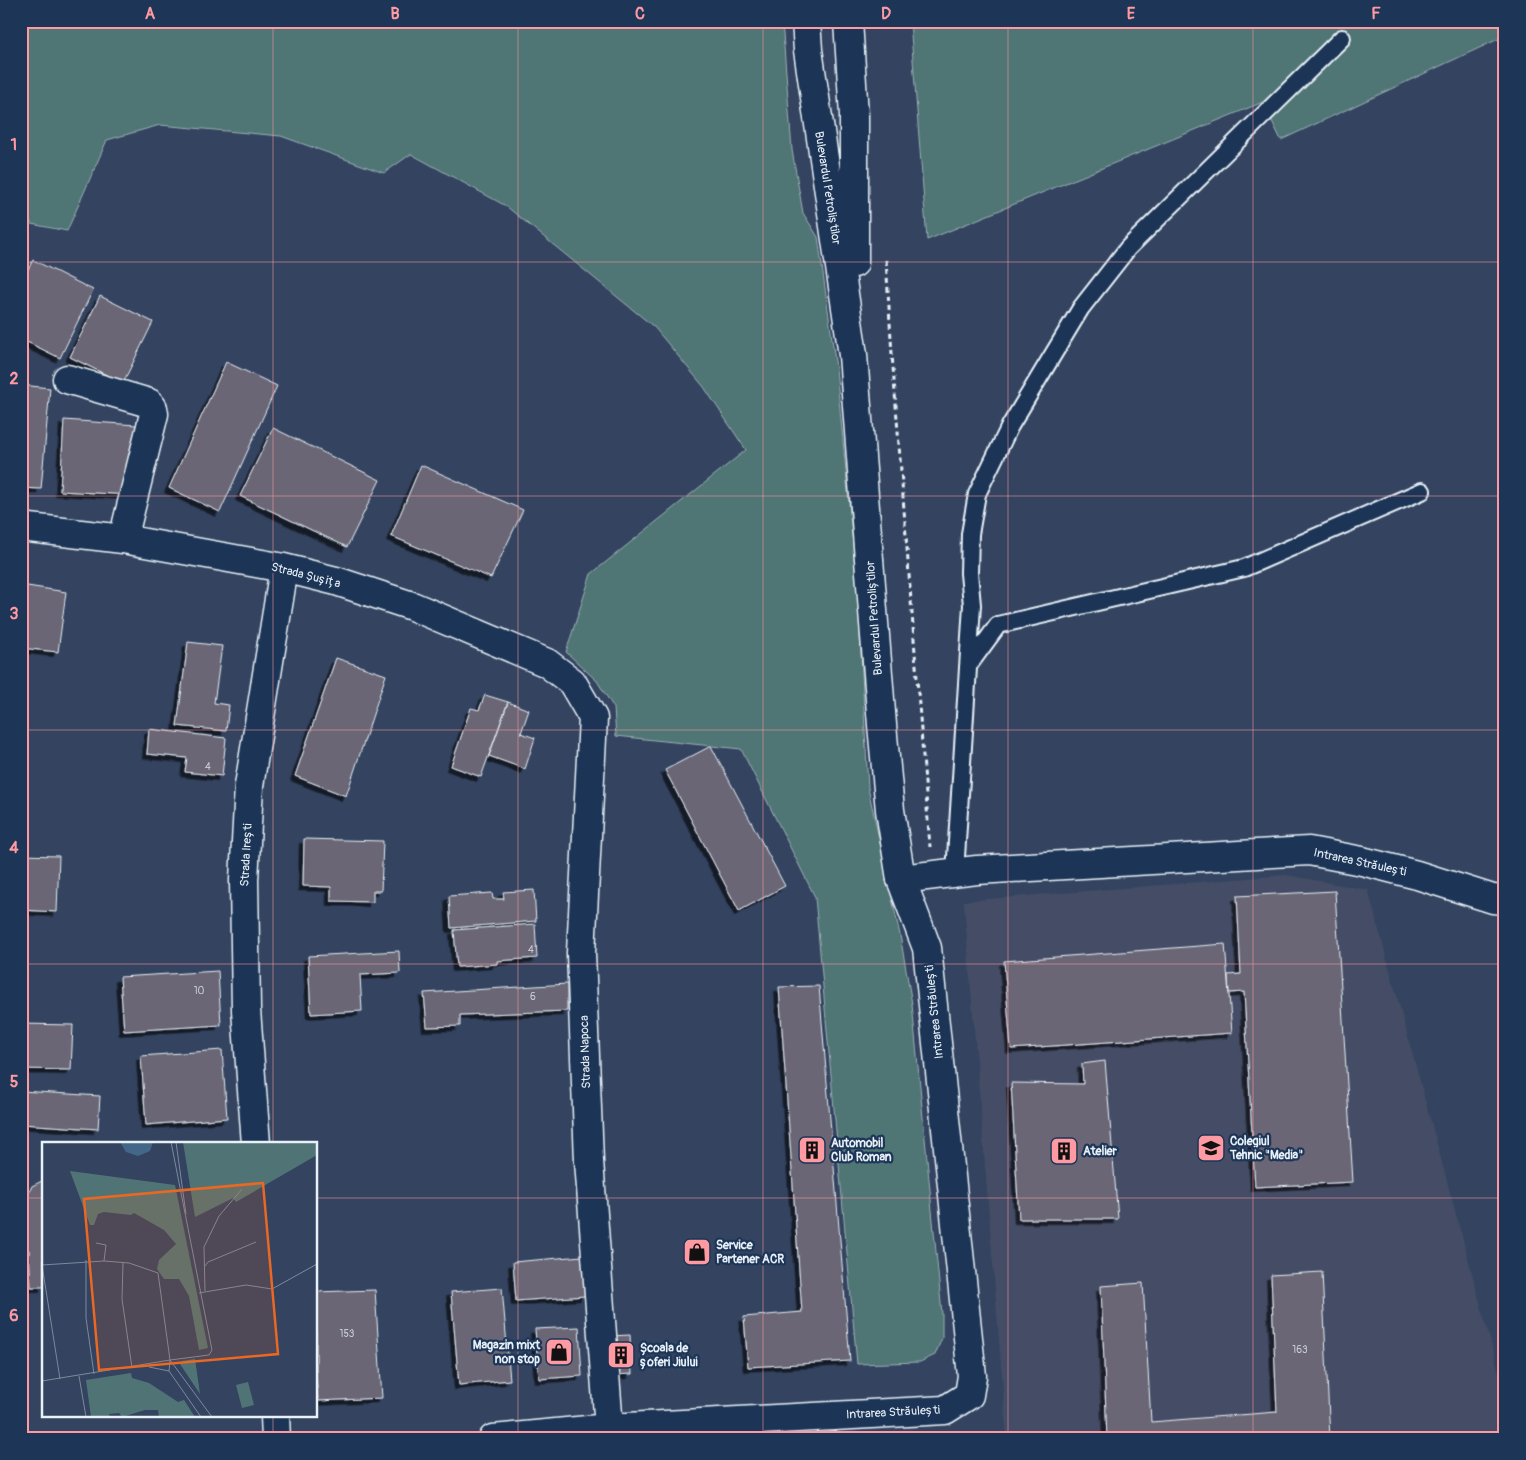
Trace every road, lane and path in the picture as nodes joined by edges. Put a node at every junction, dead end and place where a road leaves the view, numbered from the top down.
1 (806, 21) edge
2 (848, 21) edge
3 (1342, 38) dead end
4 (886, 256) dead end
5 (854, 355) junction
6 (67, 379) dead end
7 (1422, 490) dead end
8 (21, 527) edge
9 (123, 539) junction
10 (284, 568) junction
11 (968, 666) junction
12 (572, 682) joint
13 (948, 874) junction
14 (901, 880) junction
15 (1505, 900) edge
16 (256, 1142) edge
17 (275, 1418) edge
18 (606, 1436) edge
19 (276, 1439) edge
20 (493, 1439) edge

1 - 5 street, Bulevardul Petroliștilor
2 - 5 street, Bulevardul Petroliștilor
3 - 11 lane
4 - 13 path
5 - 14 street, Bulevardul Petroliștilor
6 - 9 street
7 - 11 lane
8 - 9 street, Strada Șușița
9 - 10 street, Strada Șușița
10 - 12 street, Strada Șușița
10 - 16 street, Strada Irești
11 - 13 lane
12 - 18 street, Strada Napoca
13 - 14 street, Intrarea Străulești
13 - 15 street, Intrarea Străulești
14 - 18 street, Intrarea Străulești
17 - 19 street
18 - 20 street, Intrarea Străulești

